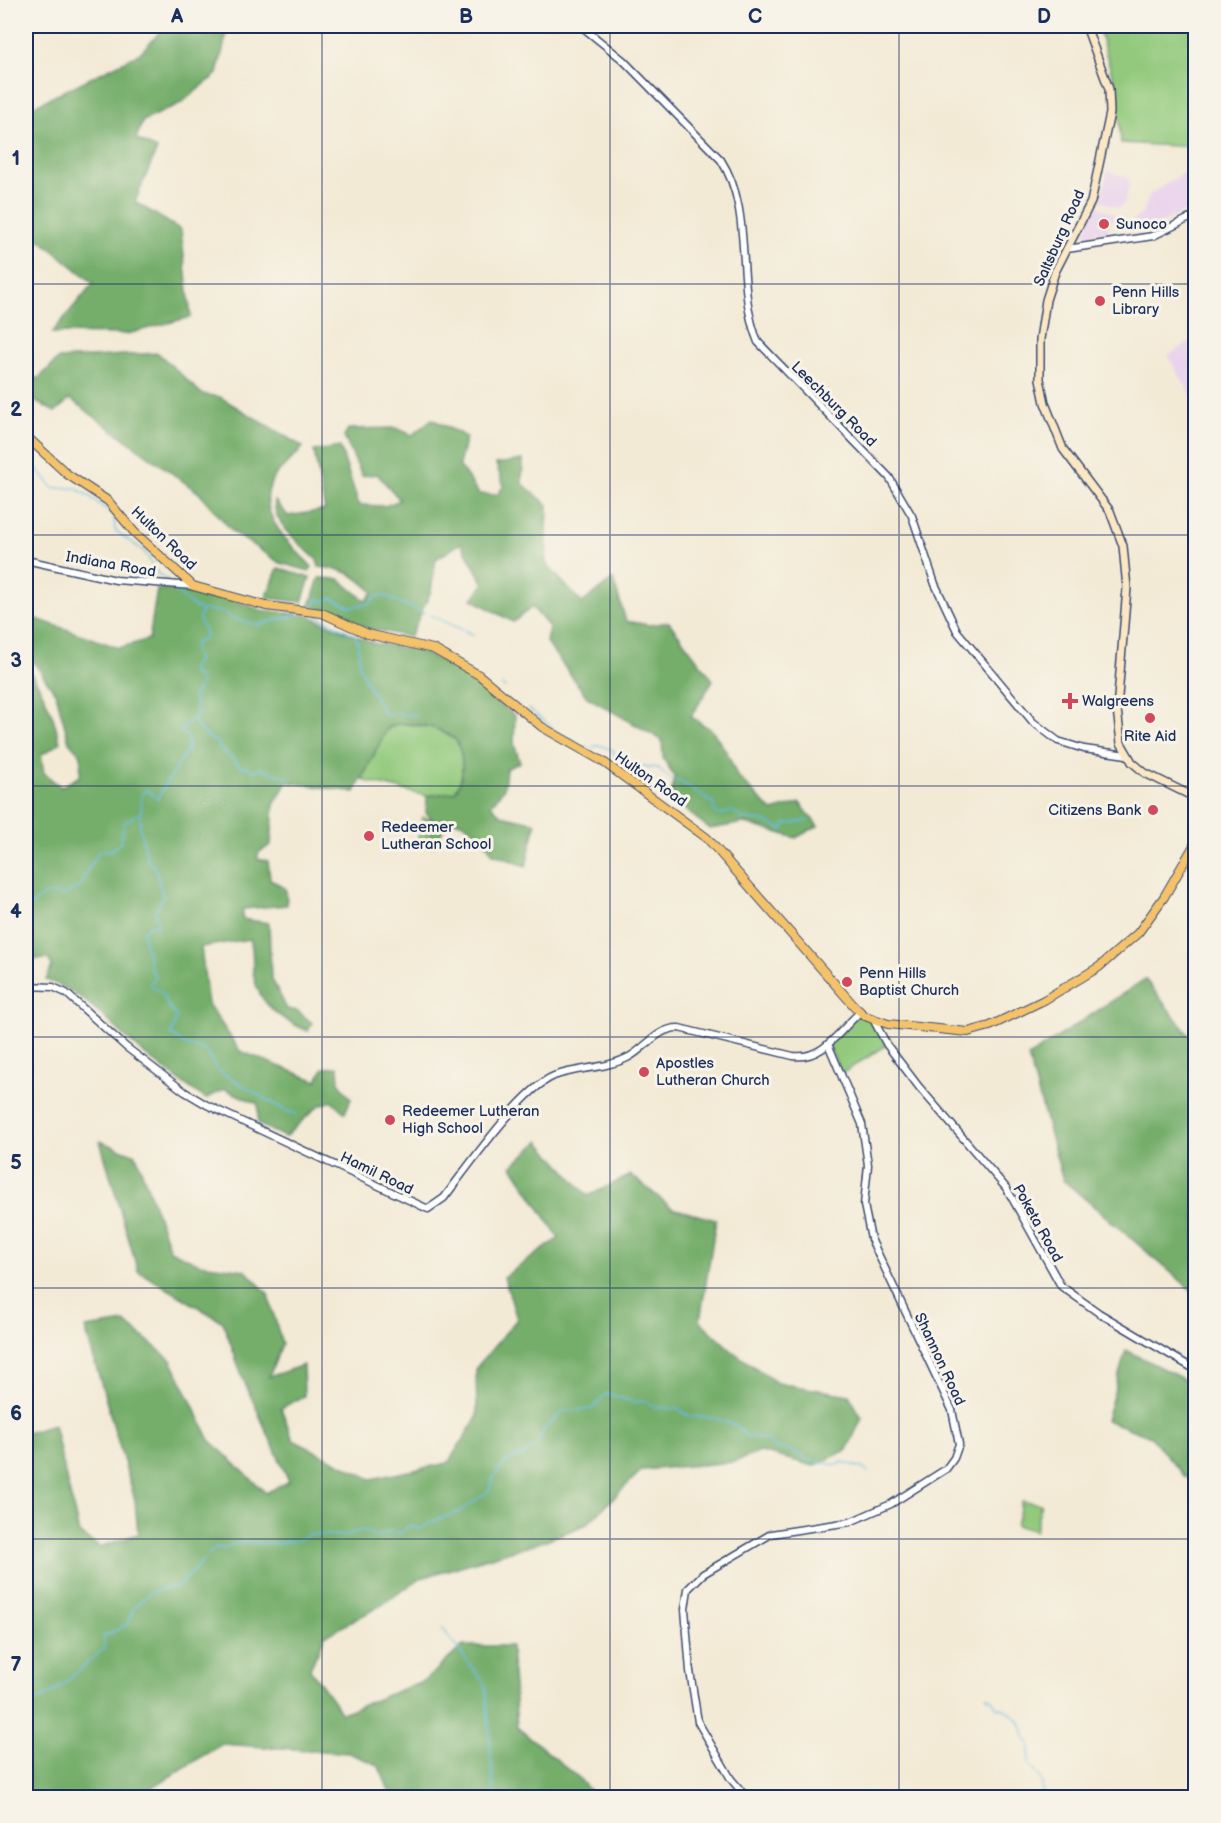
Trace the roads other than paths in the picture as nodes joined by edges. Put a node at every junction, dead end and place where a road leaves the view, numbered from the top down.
1 (580, 26) edge
2 (1086, 26) edge
3 (1196, 215) edge
4 (1067, 249) junction
5 (26, 436) edge
6 (26, 560) edge
7 (193, 586) junction
8 (1127, 755) junction
9 (1196, 798) edge
10 (1196, 842) edge
11 (26, 986) edge
12 (860, 1012) junction
13 (873, 1019) junction
14 (828, 1044) junction
15 (1196, 1370) edge
16 (747, 1797) edge

1 - 8 street, Leechburg Road
2 - 4 main road, Saltsburg Road
3 - 4 street
4 - 8 main road, Saltsburg Road
5 - 7 main road, Hulton Road
6 - 7 street, Indiana Road
7 - 12 main road, Hulton Road
8 - 9 main road
10 - 13 main road, Hulton Road
11 - 14 street, Hamil Road
12 - 13 main road, Hulton Road
12 - 14 street, Hamil Road
13 - 15 street, Poketa Road
14 - 16 street, Shannon Road

